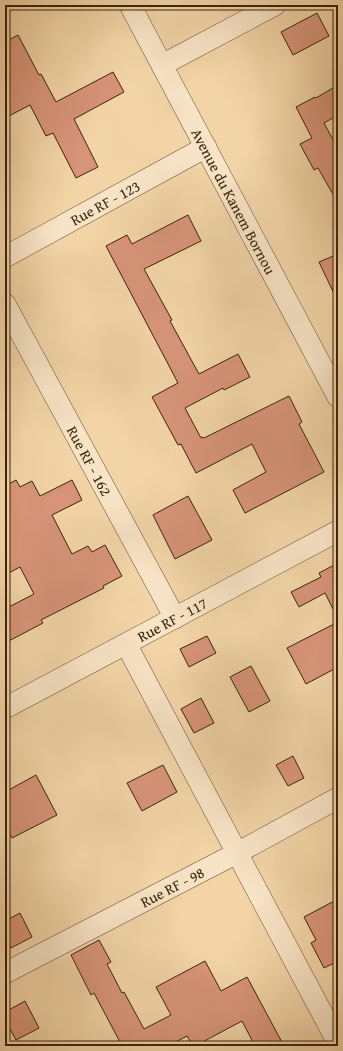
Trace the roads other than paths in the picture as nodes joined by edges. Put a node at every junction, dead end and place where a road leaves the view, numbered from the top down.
1 (130, 5) edge
2 (275, 5) edge
3 (162, 65) junction
4 (206, 147) junction
5 (5, 257) edge
6 (5, 304) edge
7 (338, 397) edge
8 (338, 531) edge
9 (175, 618) junction
10 (126, 644) junction
11 (5, 708) edge
12 (338, 798) edge
13 (237, 853) junction
14 (5, 973) edge
15 (338, 1044) edge

1 - 3 street, Avenue du Kanem Bornou
2 - 3 street
3 - 4 street, Avenue du Kanem Bornou
4 - 5 street, Rue RF - 123
4 - 7 street, Avenue du Kanem Bornou
6 - 9 street, Rue RF - 162
8 - 9 street, Rue RF - 117
9 - 10 street, Rue RF - 117
10 - 11 street, Rue RF - 117
10 - 13 street
12 - 13 street, Rue RF - 98
13 - 14 street, Rue RF - 98
13 - 15 street

